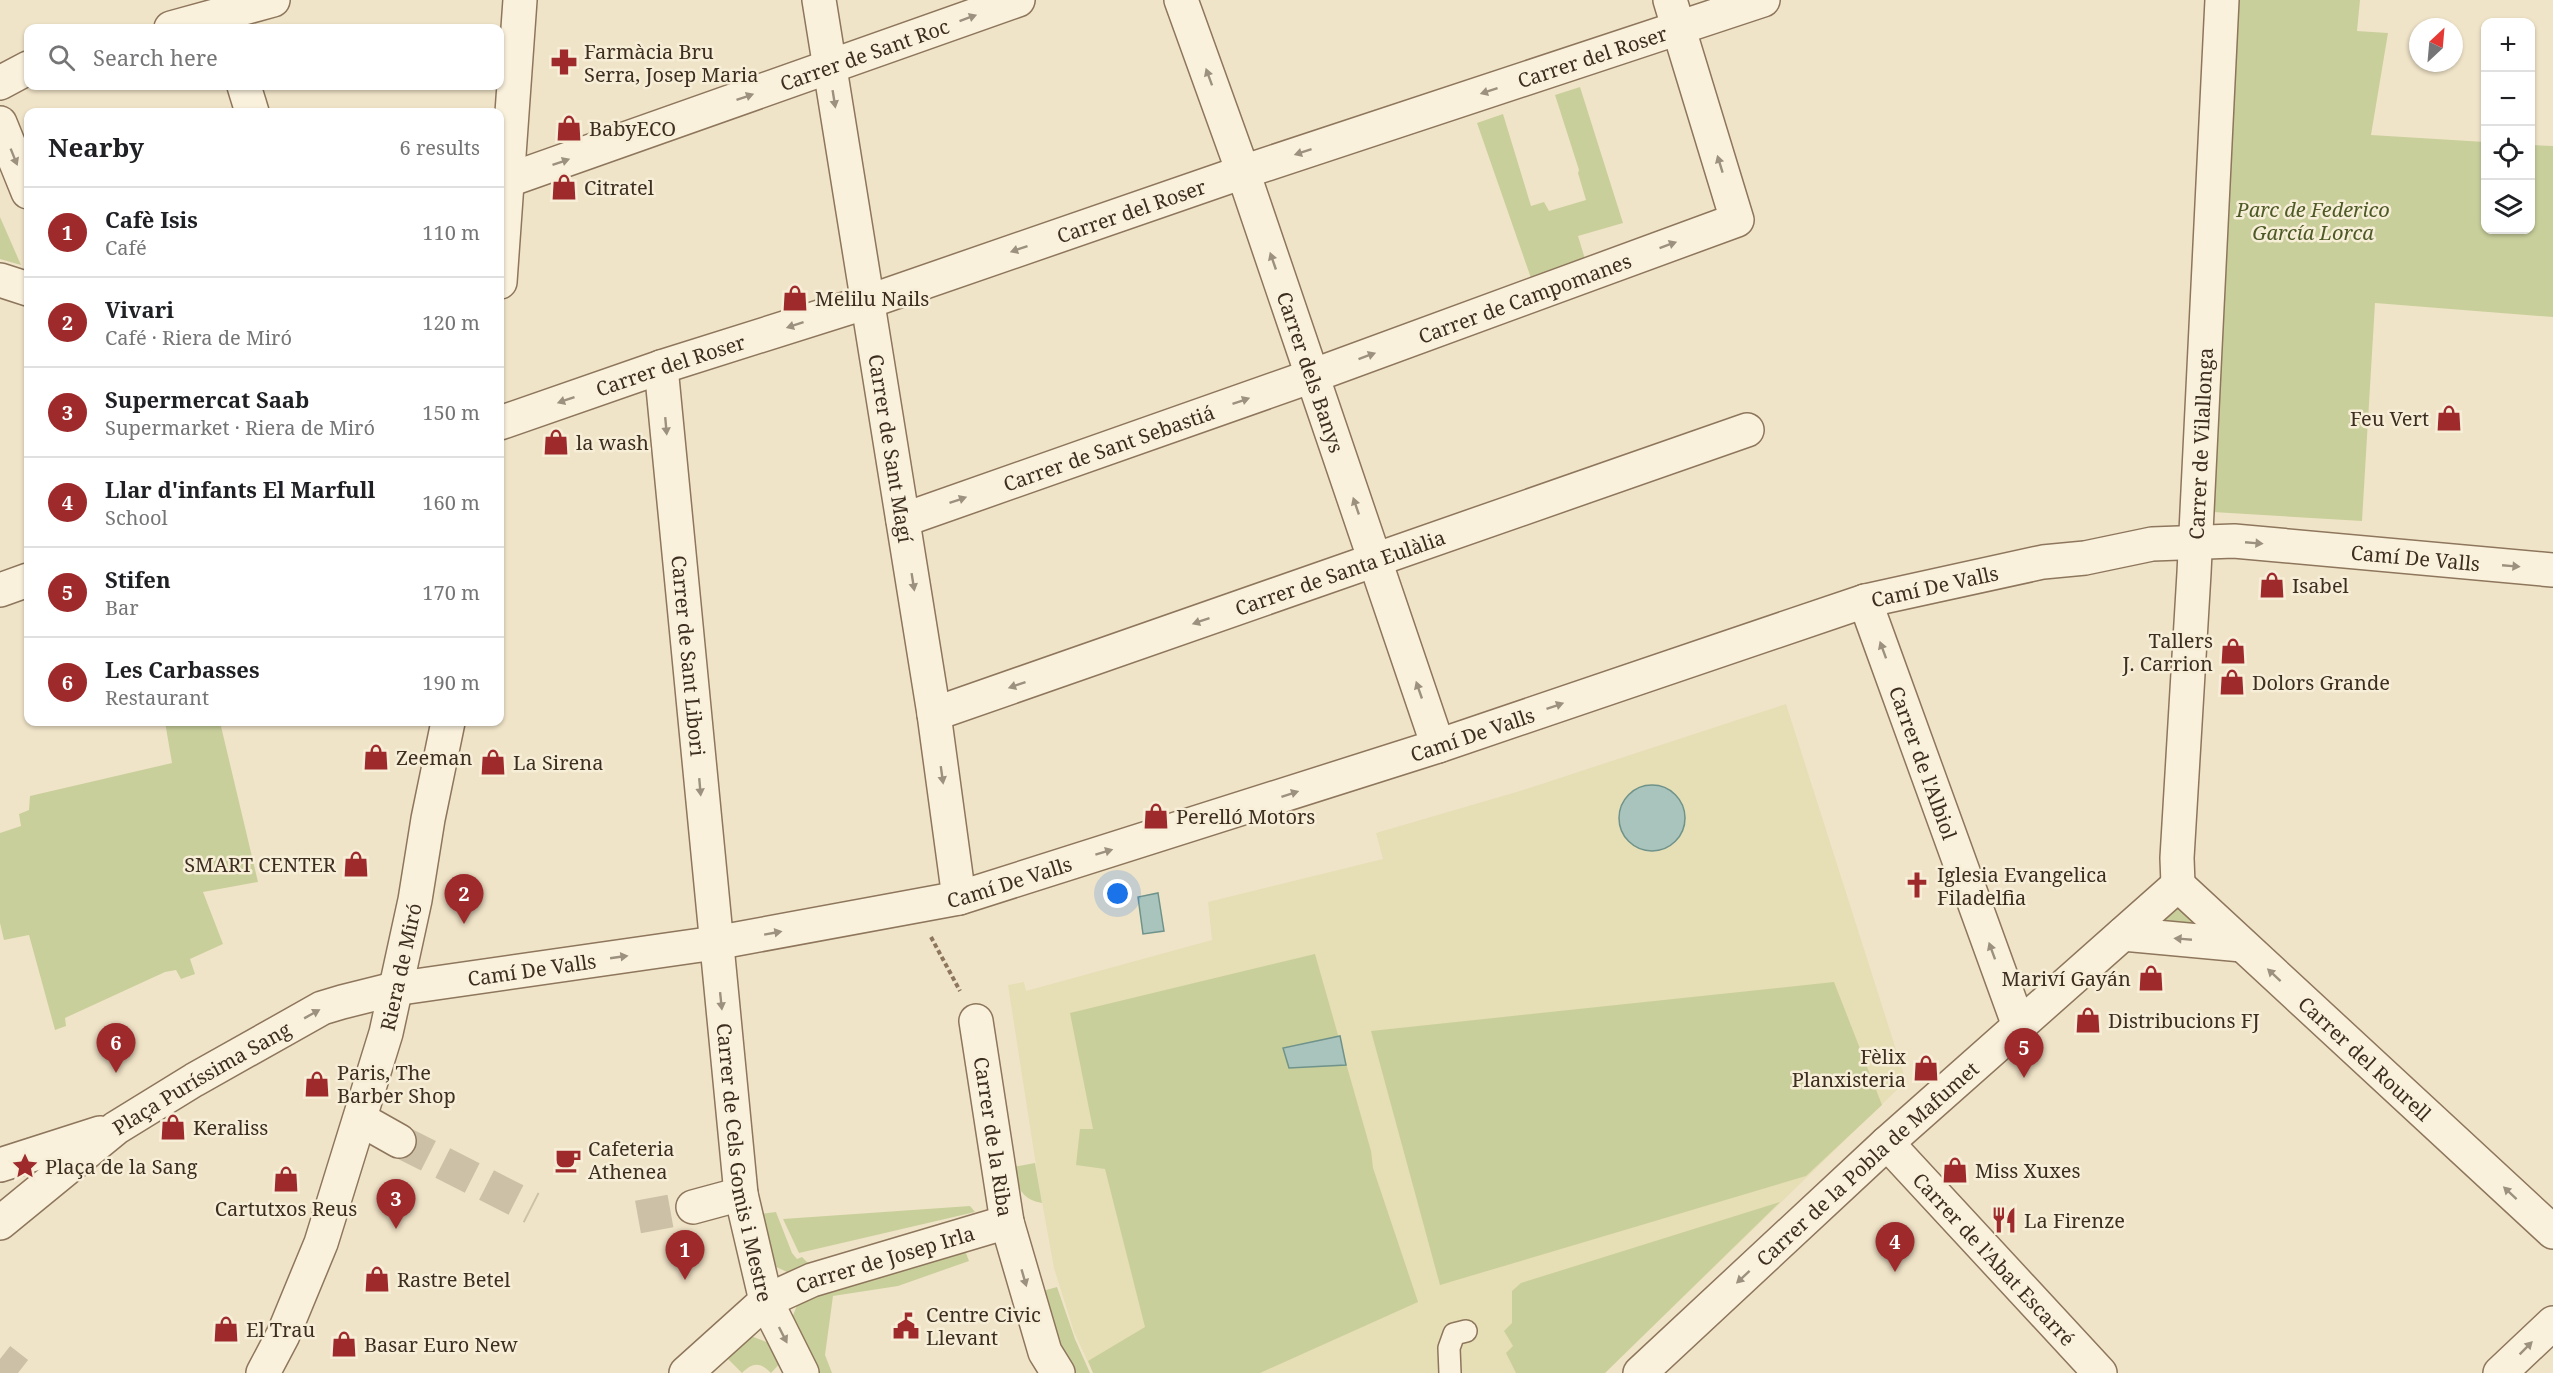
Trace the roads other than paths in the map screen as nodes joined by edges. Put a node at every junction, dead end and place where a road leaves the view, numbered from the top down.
1 (273, 0) edge
2 (519, 0) edge
3 (819, 0) edge
4 (1018, 0) edge
5 (1181, 0) edge
6 (1763, 0) edge
7 (2222, 0) edge
8 (225, 14) edge
9 (1675, 14) edge
10 (186, 24) edge
11 (829, 68) junction
12 (245, 90) edge
13 (251, 108) edge
14 (0, 123) edge
15 (1243, 172) junction
16 (506, 181) junction
17 (24, 182) edge
18 (504, 215) edge
19 (0, 280) edge
20 (24, 288) edge
21 (867, 302) junction
22 (661, 367) junction
23 (1312, 376) junction
24 (504, 422) edge
25 (1747, 430) dead end
26 (903, 520) junction
27 (2196, 542) junction
28 (1375, 560) junction
29 (2553, 570) edge
30 (24, 581) edge
31 (0, 590) edge
32 (1865, 601) junction
33 (934, 714) junction
34 (447, 726) edge
35 (1438, 746) junction
36 (2178, 885) junction
37 (959, 898) junction
38 (2123, 934) junction
39 (715, 943) junction
40 (2242, 945) junction
41 (394, 989) junction
42 (976, 1021) road end
43 (2019, 1026) junction
44 (360, 1119) junction
45 (116, 1128) junction
46 (399, 1141) tunnel mouth
47 (1887, 1143) junction
48 (0, 1165) edge
49 (741, 1194) junction
50 (693, 1207) tunnel mouth
51 (1007, 1222) junction
52 (0, 1223) edge
53 (2553, 1232) edge
54 (766, 1301) junction
55 (2553, 1323) edge
56 (1467, 1330) dead end
57 (263, 1373) edge
58 (686, 1373) edge
59 (802, 1373) edge
60 (1058, 1373) edge
61 (1450, 1373) edge
62 (1640, 1373) edge
63 (2100, 1373) edge
64 (2500, 1373) edge

1 - 8 street
2 - 16 street
3 - 11 street, Carrer de Sant Magí
11 -> 4 street, Carrer de Sant Roc
15 -> 5 street, Carrer dels Banys
6 - 9 street, Carrer del Roser
7 - 27 street, Carrer de Vilallonga
8 - 10 street
9 -> 15 street, Carrer del Roser
23 -> 9 street, Carrer de Campomanes
16 -> 11 street, Carrer de Sant Roc
11 -> 21 street, Carrer de Sant Magí
12 - 13 street
14 -> 17 street
15 -> 21 street, Carrer del Roser
23 -> 15 street, Carrer dels Banys
16 - 18 street
19 - 20 street
21 -> 22 street, Carrer del Roser
21 - 26 street, Carrer de Sant Magí
22 -> 24 street, Carrer del Roser
22 -> 39 street, Carrer de Sant Libori
26 -> 23 street, Carrer de Sant Sebastiá
28 -> 23 street, Carrer dels Banys
25 - 28 street, Carrer de Santa Eulàlia
26 -> 33 street, Carrer de Sant Magí
27 -> 29 street, Camí De Valls
27 - 32 street, Camí De Valls
27 - 36 street, Carrer de Vilallonga
28 -> 33 street, Carrer de Santa Eulàlia
35 -> 28 street, Carrer dels Banys
30 - 31 street
35 -> 32 street, Camí De Valls
43 -> 32 street, Carrer de l'Albiol
33 -> 37 street, Carrer de Sant Magí
34 - 41 street, Riera de Miró
37 -> 35 street, Camí De Valls
36 - 38 street, Carrer de la Pobla de Mafumet
36 - 40 street, Carrer del Rourell
39 -> 37 street, Camí De Valls
40 -> 38 street
38 - 43 street, Carrer de la Pobla de Mafumet
41 -> 39 street, Camí De Valls
39 -> 49 street, Carrer de Cels Gomis i Mestre
53 -> 40 street, Carrer del Rourell
41 - 44 street, Riera de Miró
45 -> 41 street, Plaça Puríssima Sang
42 - 51 street, Carrer de la Riba
43 - 47 street, Carrer de la Pobla de Mafumet
44 - 46 street
44 - 57 street, Riera de Miró
45 - 48 street
45 - 52 street, Plaça Puríssima Sang
47 -> 62 street, Carrer de la Pobla de Mafumet
47 - 63 street, Carrer de l'Abat Escarré
49 - 50 street
49 - 54 street, Carrer de Cels Gomis i Mestre
51 - 54 street, Carrer de Josep Irla
51 -> 60 street, Carrer de la Riba
54 - 58 street, Carrer de Josep Irla
54 -> 59 street, Carrer de Cels Gomis i Mestre
64 -> 55 street
56 - 61 lane

